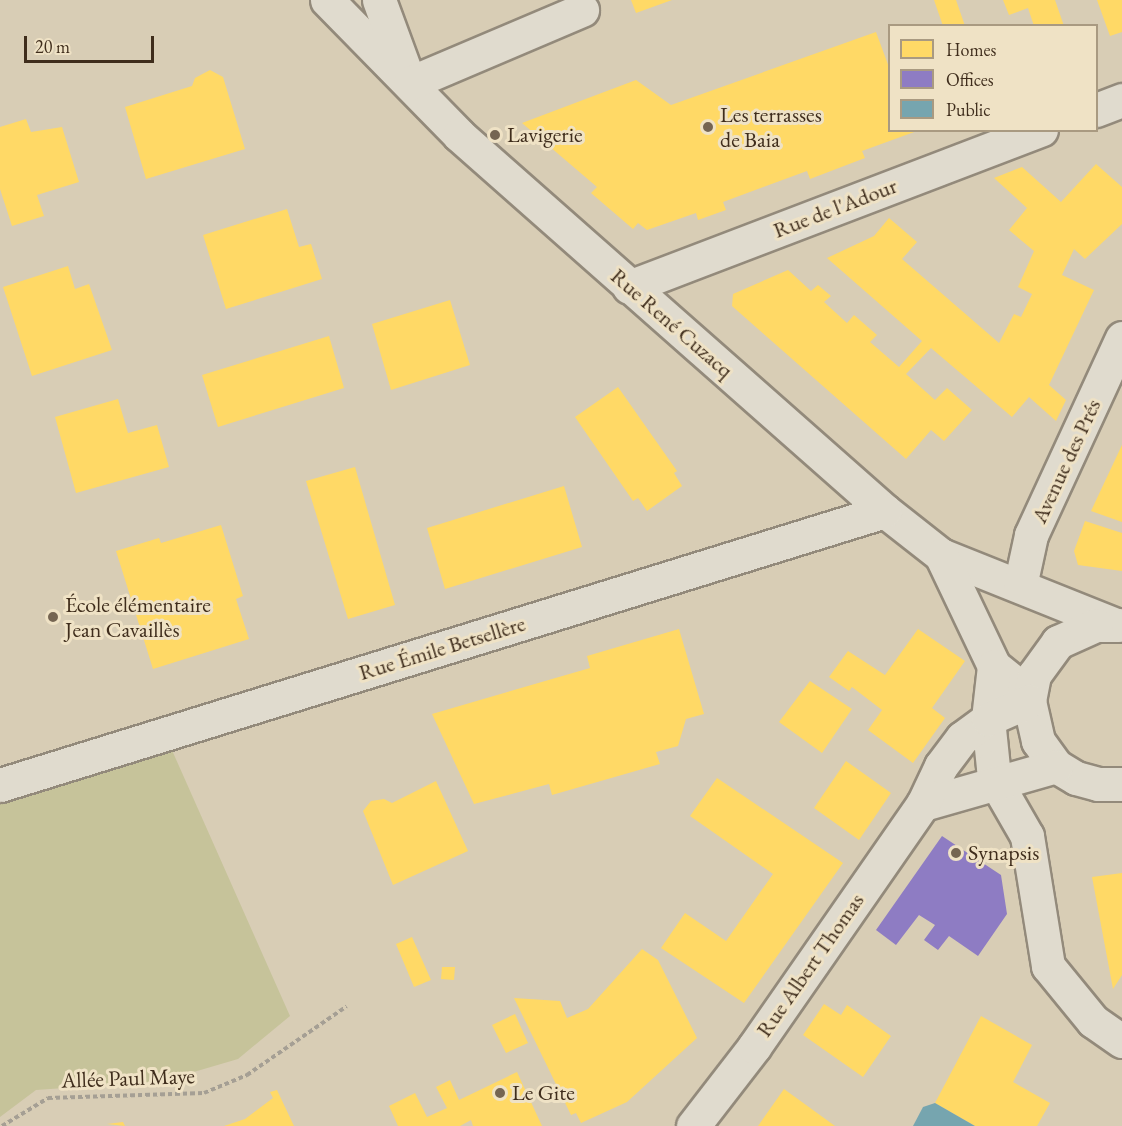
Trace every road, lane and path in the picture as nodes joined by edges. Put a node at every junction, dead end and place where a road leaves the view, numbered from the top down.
1 (327, 0) edge
2 (379, 0) edge
3 (582, 10) dead end
4 (410, 83) junction
5 (1122, 100) edge
6 (1098, 109) edge
7 (1036, 132) edge
8 (629, 287) junction
9 (1122, 338) edge
10 (885, 511) junction
11 (940, 555) junction
12 (1020, 586) junction
13 (1119, 625) edge
14 (994, 666) junction
15 (1029, 698) junction
16 (988, 719) junction
17 (1056, 766) junction
18 (997, 784) junction
19 (1122, 784) edge
20 (0, 785) edge
21 (923, 804) junction
22 (347, 1006) dead end
23 (1122, 1041) edge
24 (692, 1125) edge
25 (2, 1126) edge

1 - 4 street, Rue René Cuzacq
2 - 4 street, Rue René Cuzacq
3 - 4 street
4 - 8 street, Rue René Cuzacq
5 - 6 street
7 - 8 street, Rue de l'Adour
8 - 10 street, Rue René Cuzacq
9 - 12 street, Avenue des Prés
10 - 11 street, Rue René Cuzacq
10 - 20 street, Rue Émile Betsellère
11 - 12 street, Rue René Cuzacq
11 - 14 street, Rue René Cuzacq
12 - 13 street, Rue René Cuzacq
13 - 15 street
14 - 15 street, Rue René Cuzacq
14 - 16 street
15 - 16 street, Rue Albert Thomas
15 - 17 street
16 - 18 street
16 - 21 street, Rue Albert Thomas
17 - 18 street
17 - 19 street
18 - 21 street
18 - 23 street
21 - 24 street, Rue Albert Thomas
22 - 25 path, Allée Paul Maye

